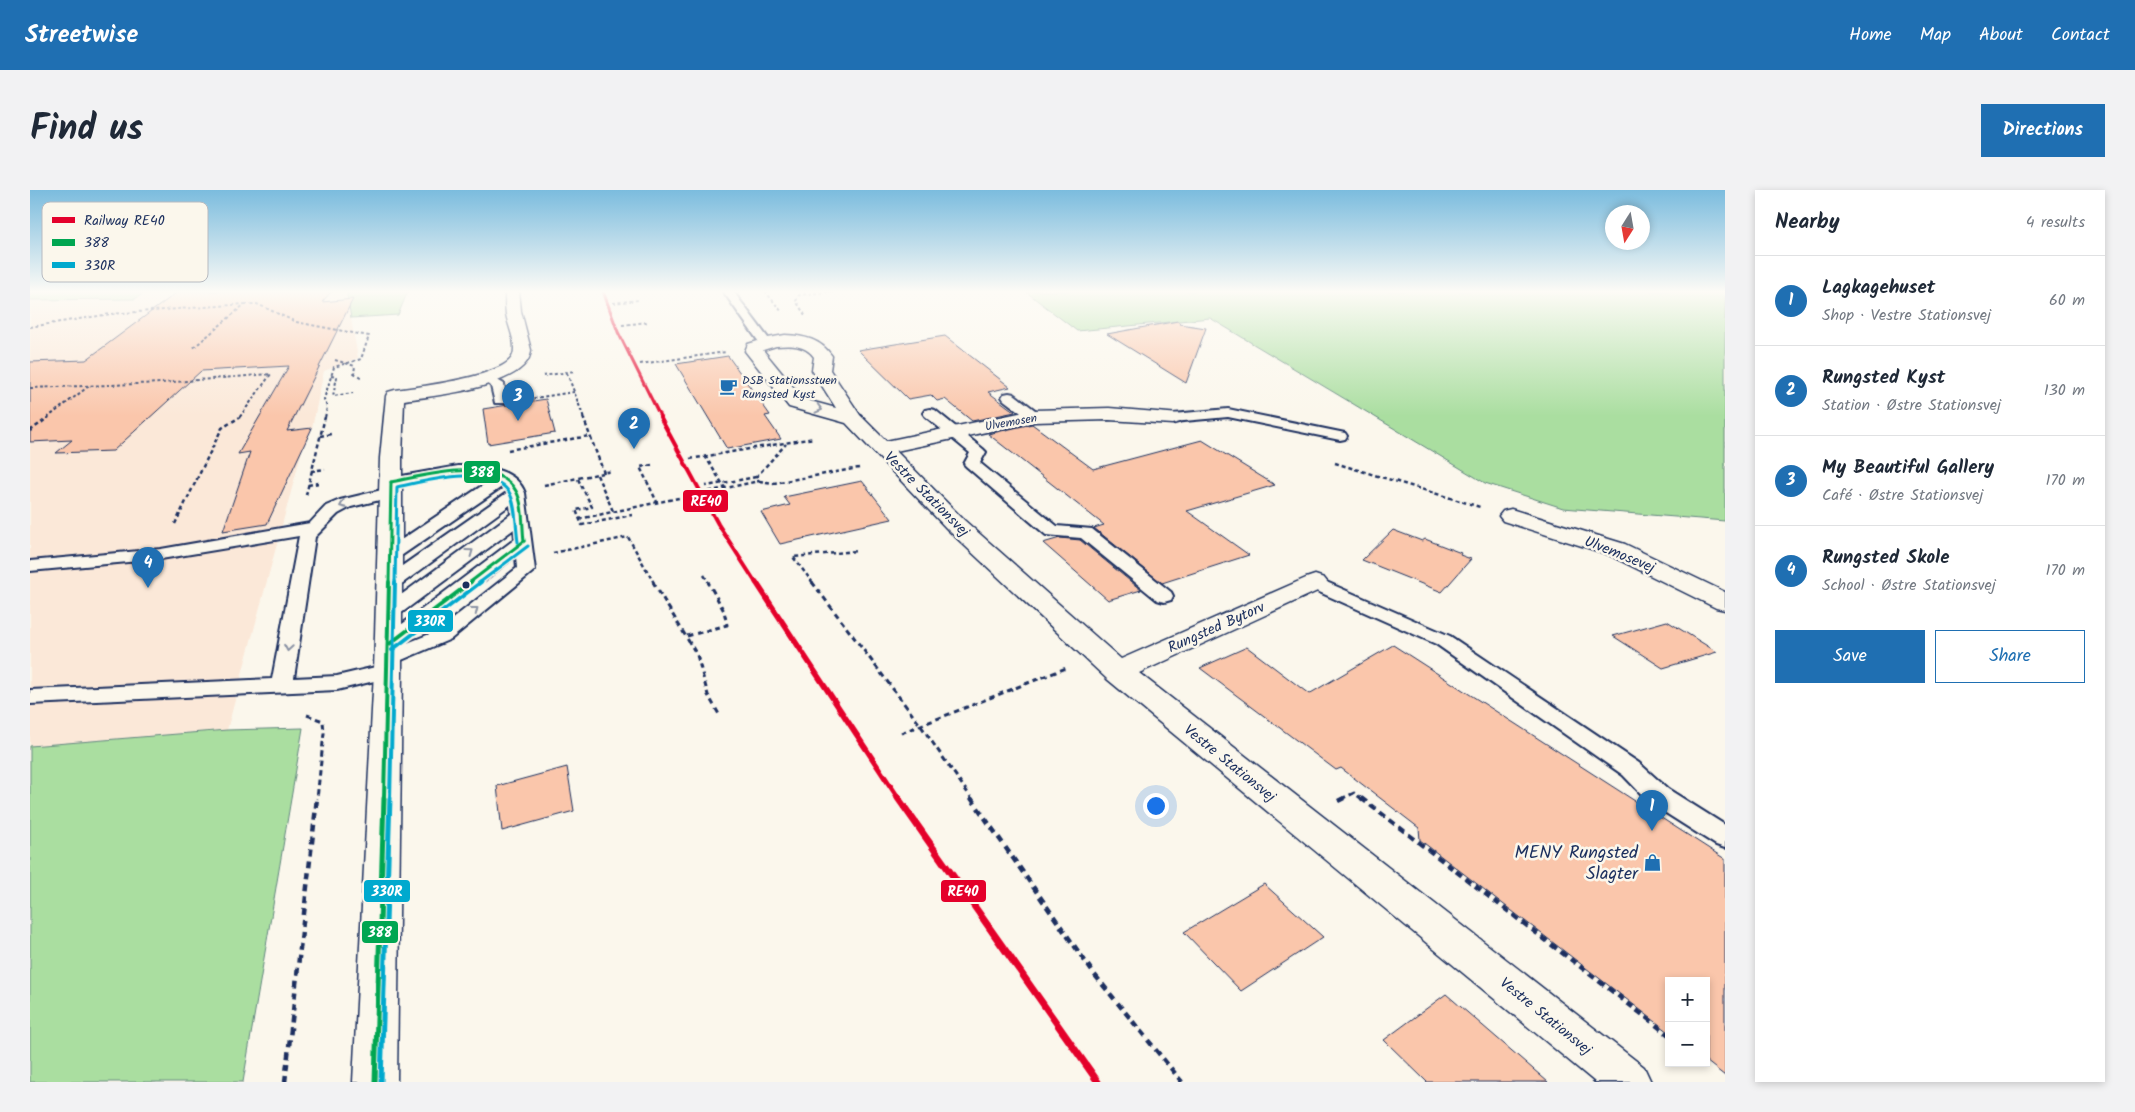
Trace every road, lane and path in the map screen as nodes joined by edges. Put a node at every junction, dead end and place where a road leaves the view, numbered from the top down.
1 (211, 333) edge
2 (351, 333) edge
3 (517, 333) edge
4 (752, 333) edge
5 (816, 333) edge
6 (800, 342) junction
7 (760, 347) junction
8 (192, 349) dead end
9 (335, 360) dead end
10 (347, 364) junction
11 (640, 364) dead end
12 (567, 373) dead end
13 (332, 376) junction
14 (362, 378) dead end
15 (489, 379) junction
16 (89, 386) junction
17 (30, 388) edge
18 (353, 393) dead end
19 (1009, 397) dead end
20 (500, 400) dead end
21 (930, 413) dead end
22 (1034, 416) junction
23 (1173, 418) joint
24 (859, 425) junction
25 (30, 431) edge
26 (954, 433) junction
27 (331, 434) dead end
28 (320, 436) junction
29 (1340, 436) dead end
30 (787, 443) junction
31 (888, 455) junction
32 (705, 456) junction
33 (690, 459) dead end
34 (1331, 462) dead end
35 (652, 465) dead end
36 (325, 469) dead end
37 (311, 471) junction
38 (612, 471) dead end
39 (604, 473) junction
40 (597, 474) junction
41 (756, 477) junction
42 (504, 478) junction
43 (578, 479) junction
44 (758, 481) junction
45 (706, 486) dead end
46 (390, 487) junction
47 (725, 488) junction
48 (516, 492) junction
49 (657, 502) junction
50 (613, 512) junction
51 (632, 515) dead end
52 (520, 516) junction
53 (1511, 516) joint
54 (579, 518) junction
55 (305, 529) junction
56 (524, 550) junction
57 (857, 551) dead end
58 (161, 554) junction
59 (389, 556) junction
60 (30, 566) edge
61 (704, 575) dead end
62 (1315, 582) joint
63 (389, 584) junction
64 (1164, 596) dead end
65 (1725, 602) edge
66 (687, 636) junction
67 (388, 647) junction
68 (1064, 669) dead end
69 (1117, 672) junction
70 (282, 684) junction
71 (30, 698) edge
72 (302, 715) dead end
73 (720, 716) dead end
74 (921, 726) junction
75 (901, 733) dead end
76 (1302, 820) junction
77 (1725, 838) edge
78 (1665, 1032) edge
79 (285, 1082) edge
80 (374, 1082) edge
81 (1182, 1082) edge
82 (1629, 1082) edge

1 - 8 path
2 - 10 path
3 - 15 street
4 - 7 lane
5 - 6 path
6 - 7 street, Vestre Stationsvej
6 - 24 street, Vestre Stationsvej
7 - 11 path
7 -> 24 street, Vestre Stationsvej
9 - 10 path
10 - 13 path
10 - 14 path
12 - 39 path
13 - 18 path
13 - 28 path
15 - 20 lane
15 - 46 street
16 - 17 path
16 - 25 path
16 - 58 path
19 - 22 lane
21 - 26 lane
22 - 23 street, Ulvemosen
22 - 26 street, Ulvemosen
23 - 29 lane
24 - 30 path
24 - 31 street, Vestre Stationsvej
26 - 31 street, Ulvemosen
26 - 64 lane
27 - 28 path
28 - 37 path
30 - 32 path
30 - 41 path
31 - 44 path
31 - 69 street, Vestre Stationsvej
32 - 33 path
32 - 47 path
34 - 53 path
35 - 49 path
36 - 37 path
37 - 55 path
38 - 39 path
39 - 40 path
40 - 43 path
40 - 50 path
41 - 44 path
41 - 45 path
42 - 46 lane
42 - 48 lane
42 - 59 lane
43 - 48 path
43 - 54 path
44 - 47 path
46 -> 55 lane
46 - 59 street
47 - 49 path
48 - 52 lane
48 - 63 lane
49 - 50 path
50 - 54 path
51 - 54 path
52 - 56 lane
67 -> 52 lane
53 - 65 street, Ulvemosevej
55 - 58 lane
55 -> 70 lane
56 - 66 path
67 -> 56 lane
57 - 74 path
58 - 60 lane
59 - 63 street
61 - 66 path
62 - 69 street, Rungsted Bytorv
62 - 77 lane
63 - 67 street
66 - 73 path
67 - 70 lane
67 - 80 street
68 - 74 path
69 - 76 street, Vestre Stationsvej
70 - 71 lane
72 - 79 path
74 - 75 path
74 - 81 path
76 - 78 path
76 - 82 street, Vestre Stationsvej

